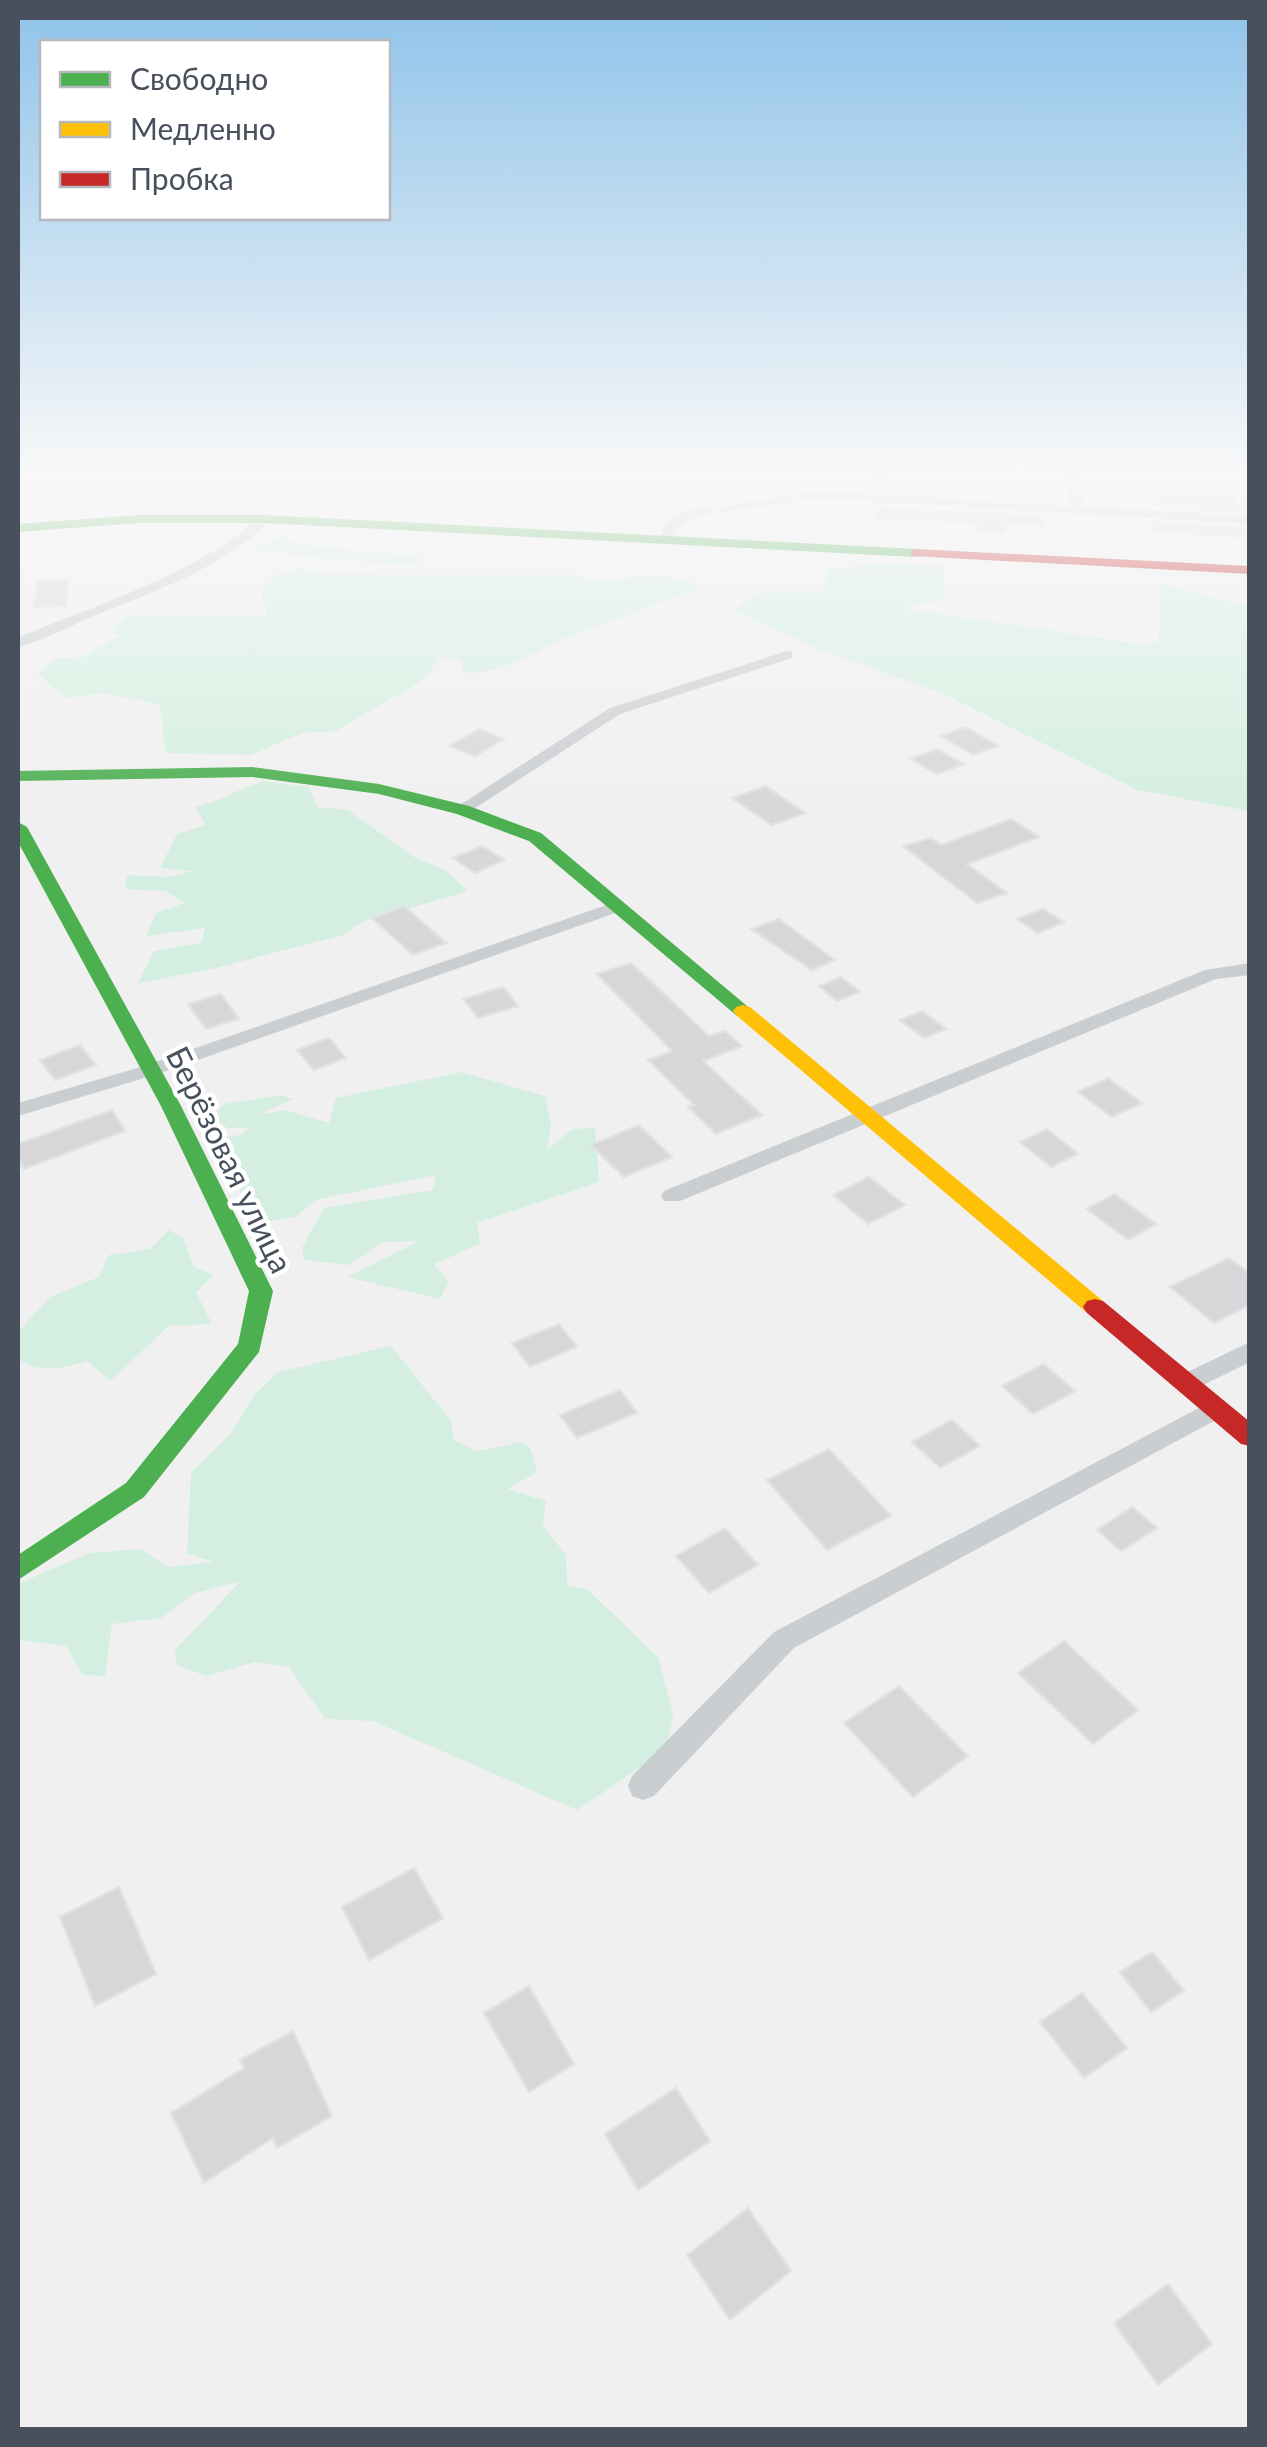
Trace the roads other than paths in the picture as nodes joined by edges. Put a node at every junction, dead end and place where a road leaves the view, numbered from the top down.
1 (149, 584) edge
2 (18, 644) edge
3 (787, 655) dead end
4 (18, 776) edge
5 (463, 808) junction
6 (18, 827) edge
7 (618, 906) junction
8 (1250, 970) edge
9 (150, 1070) junction
10 (18, 1110) edge
11 (866, 1115) junction
12 (672, 1196) dead end
13 (1250, 1351) edge
14 (1186, 1383) junction
15 (1216, 1408) junction
16 (1250, 1437) edge
17 (18, 1569) edge
18 (643, 1786) dead end

1 - 2 street
3 - 5 street
4 - 5 street
5 - 7 street
6 - 9 street, Берёзовая улица
7 - 9 street
7 - 11 street
8 - 11 street
9 - 10 street
9 - 17 street, Берёзовая улица
11 - 12 street
11 - 14 street
13 - 14 street
14 - 15 street
15 - 16 street
15 - 18 street

